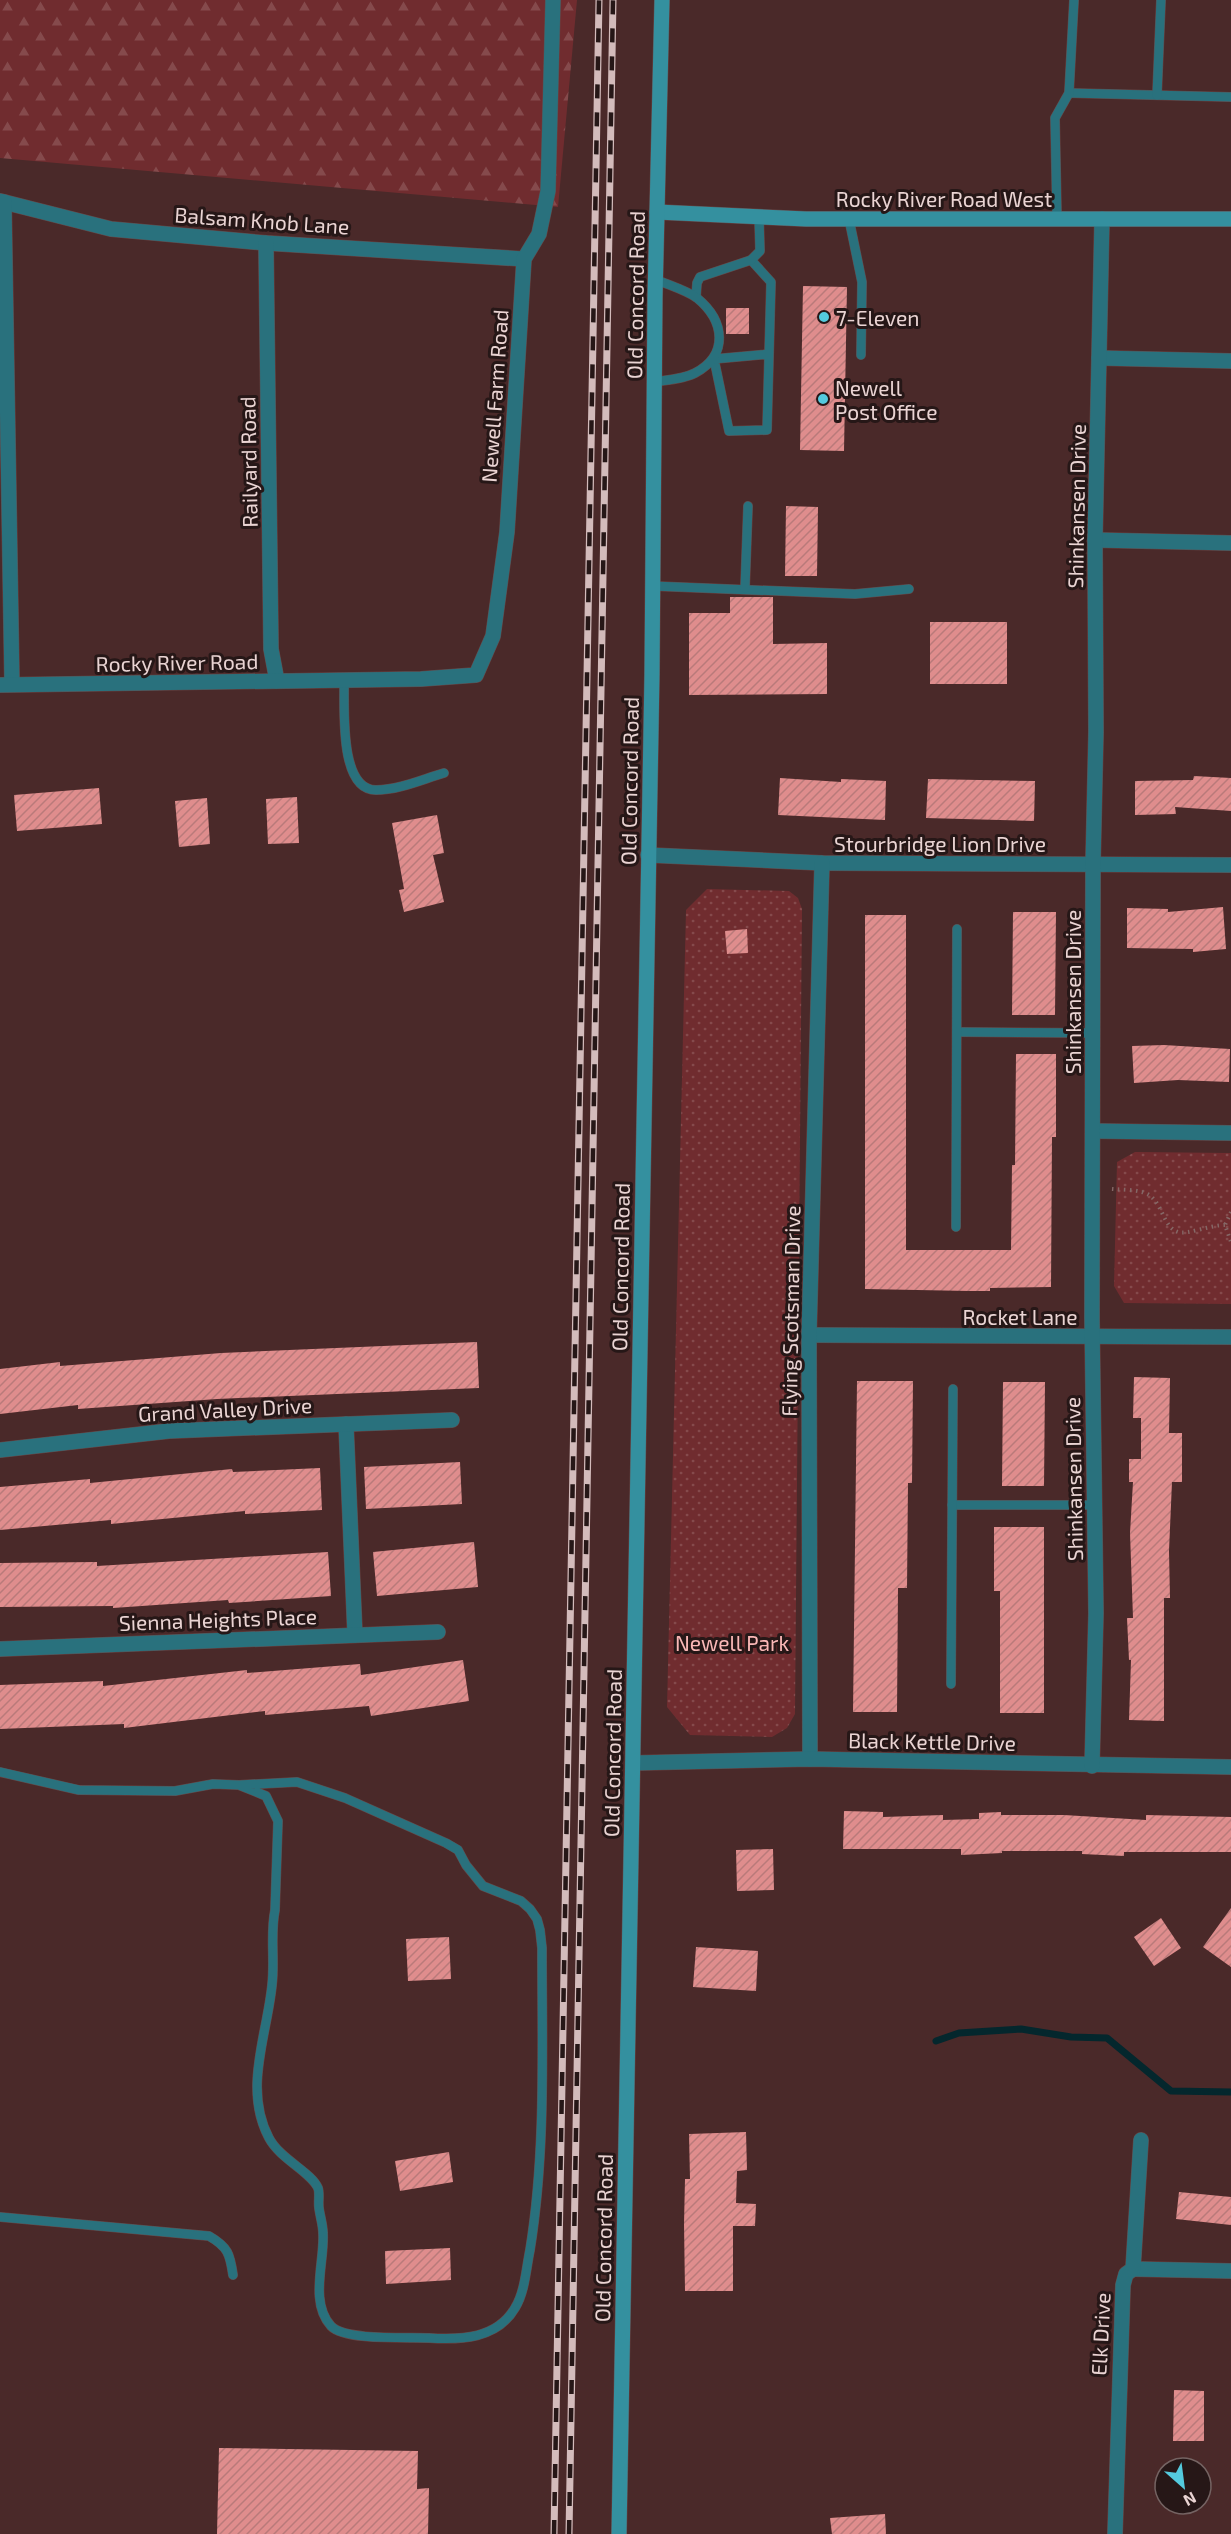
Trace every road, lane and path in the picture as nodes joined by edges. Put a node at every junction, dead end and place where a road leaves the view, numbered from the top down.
1 (553, 0) edge
2 (662, 0) edge
3 (1074, 0) edge
4 (1161, 0) edge
5 (1069, 93) junction
6 (1157, 95) junction
7 (1231, 97) edge
8 (2, 202) edge
9 (657, 212) junction
10 (759, 217) junction
11 (849, 219) junction
12 (1057, 219) junction
13 (1102, 219) junction
14 (1231, 219) edge
15 (266, 243) junction
16 (524, 260) junction
17 (751, 260) junction
18 (655, 279) junction
19 (696, 297) junction
20 (769, 354) junction
21 (861, 355) dead end
22 (1099, 358) junction
23 (714, 359) junction
24 (1231, 361) edge
25 (654, 382) junction
26 (748, 506) dead end
27 (1095, 540) junction
28 (1231, 543) edge
29 (653, 586) junction
30 (745, 588) junction
31 (909, 589) dead end
32 (350, 679) junction
33 (277, 681) junction
34 (6, 685) edge
35 (444, 773) dead end
36 (648, 855) junction
37 (822, 863) junction
38 (1093, 864) junction
39 (1231, 865) edge
40 (957, 929) dead end
41 (957, 1032) junction
42 (1094, 1033) junction
43 (1094, 1131) junction
44 (1231, 1133) edge
45 (1112, 1189) dead end
46 (1231, 1212) edge
47 (1225, 1226) junction
48 (956, 1227) dead end
49 (1231, 1242) edge
50 (809, 1335) junction
51 (1092, 1336) junction
52 (1231, 1337) edge
53 (953, 1389) dead end
54 (453, 1420) dead end
55 (346, 1424) junction
56 (0, 1450) edge
57 (952, 1505) junction
58 (1096, 1505) junction
59 (438, 1632) dead end
60 (355, 1635) junction
61 (0, 1649) edge
62 (951, 1684) dead end
63 (810, 1760) junction
64 (633, 1763) junction
65 (1092, 1766) junction
66 (1231, 1767) edge
67 (0, 1772) edge
68 (240, 1785) junction
69 (1142, 2140) dead end
70 (0, 2217) edge
71 (1133, 2269) junction
72 (1231, 2271) edge
73 (233, 2275) dead end
74 (619, 2534) edge
75 (1115, 2534) edge

1 - 16 street, Newell Farm Road
2 - 9 street, Old Concord Road
3 - 5 lane
4 - 6 lane
5 - 6 lane
5 - 12 lane
6 - 7 lane
8 - 15 street, Balsam Knob Lane
8 - 34 street
9 - 10 street, Rocky River Road West
9 - 18 street, Old Concord Road
10 - 11 street, Rocky River Road West
10 - 17 lane
11 - 12 street, Rocky River Road West
11 - 21 lane
12 - 13 street, Rocky River Road West
13 - 14 street, Rocky River Road West
13 - 22 street, Shinkansen Drive
15 - 16 street, Balsam Knob Lane
15 - 33 street, Railyard Road
16 - 32 street, Newell Farm Road
17 - 19 lane
17 - 20 lane
18 - 19 lane
18 - 25 street, Old Concord Road
19 - 23 lane
20 - 23 lane
20 - 23 lane
22 - 24 street
22 - 27 street, Shinkansen Drive
23 - 25 lane
25 - 29 street, Old Concord Road
26 - 30 lane
27 - 28 street
27 - 38 street, Shinkansen Drive
29 - 30 lane
29 - 36 street, Old Concord Road
30 - 31 lane
32 - 33 street, Rocky River Road
32 - 35 lane
33 - 34 street, Rocky River Road
36 - 37 street, Stourbridge Lion Drive
36 - 64 street, Old Concord Road
37 - 38 street, Stourbridge Lion Drive
37 - 50 street, Flying Scotsman Drive
38 - 39 street, Stourbridge Lion Drive
38 - 42 street, Shinkansen Drive
40 - 41 lane
41 - 42 lane
41 - 48 lane
42 - 43 street, Shinkansen Drive
43 - 44 street
43 - 51 street, Shinkansen Drive
45 - 47 path
46 - 47 path
47 - 49 path
50 - 51 street, Rocket Lane
50 - 63 street, Flying Scotsman Drive
51 - 52 street, Rocket Lane
51 - 58 street, Shinkansen Drive
53 - 57 lane
54 - 55 street, Grand Valley Drive
55 - 56 street, Grand Valley Drive
55 - 60 street
57 - 58 lane
57 - 62 lane
58 - 65 street, Shinkansen Drive
59 - 60 street, Sienna Heights Place
60 - 61 street, Sienna Heights Place
63 - 64 street, Black Kettle Drive
63 - 65 street, Black Kettle Drive
64 - 74 street, Old Concord Road
65 - 66 street, Black Kettle Drive
67 - 68 lane
68 - 68 lane
69 - 71 street, Elk Drive
70 - 73 lane
71 - 72 street
71 - 75 street, Elk Drive

